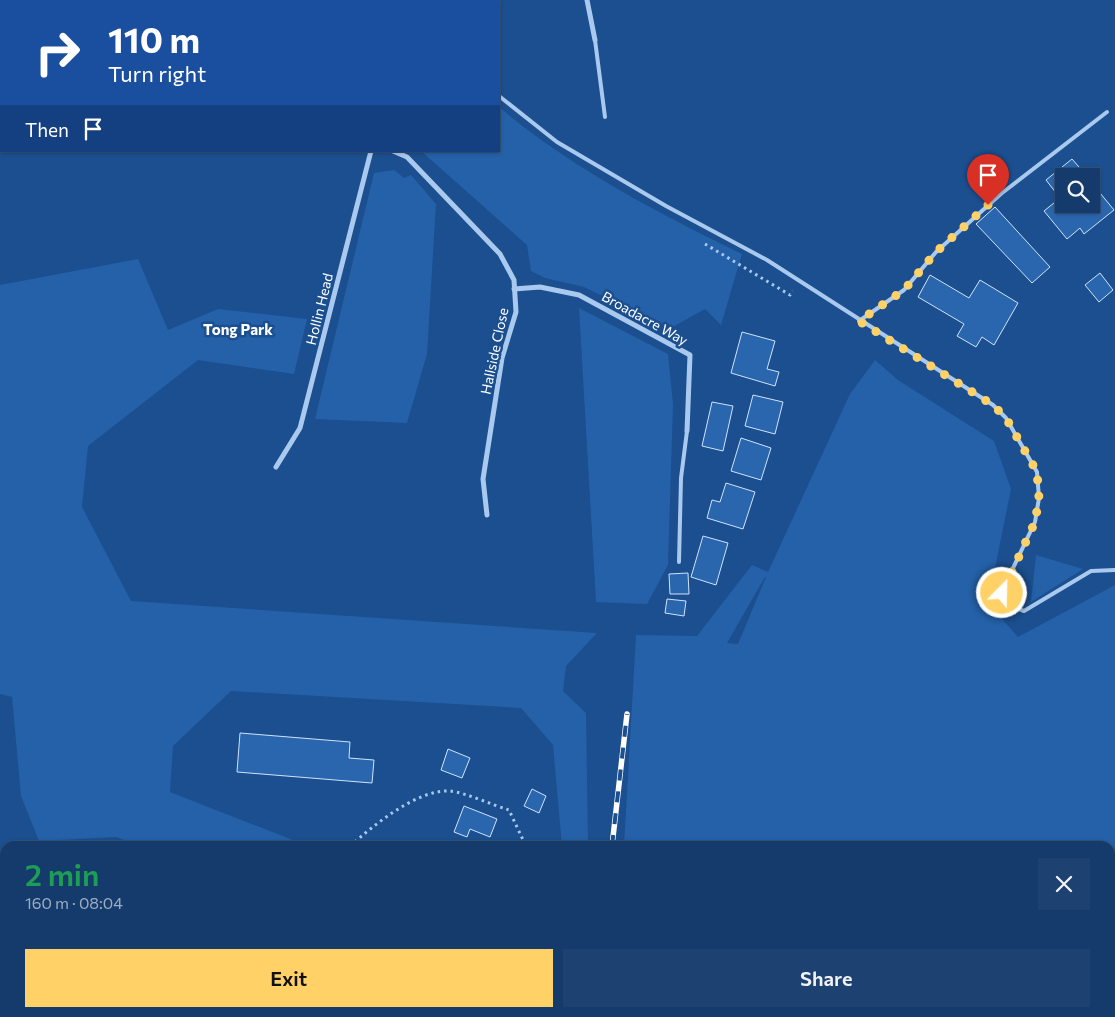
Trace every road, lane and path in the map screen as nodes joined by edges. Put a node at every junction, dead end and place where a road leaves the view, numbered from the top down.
1 (587, 0) edge
2 (595, 40) joint
3 (500, 97) edge
4 (1107, 112) dead end
5 (605, 117) dead end
6 (371, 152) edge
7 (395, 152) edge
8 (514, 289) junction
9 (859, 321) junction
10 (687, 431) joint
11 (276, 468) dead end
12 (487, 515) dead end
13 (679, 562) dead end
14 (1115, 570) edge
15 (356, 841) edge
16 (524, 841) edge

1 - 2 street
2 - 5 lane
3 - 9 lane
4 - 9 lane
6 - 11 street, Hollin Head
7 - 8 street, Hallside Close
8 - 10 street, Broadacre Way
8 - 12 street, Hallside Close
9 - 14 lane
10 - 13 lane
15 - 16 path

